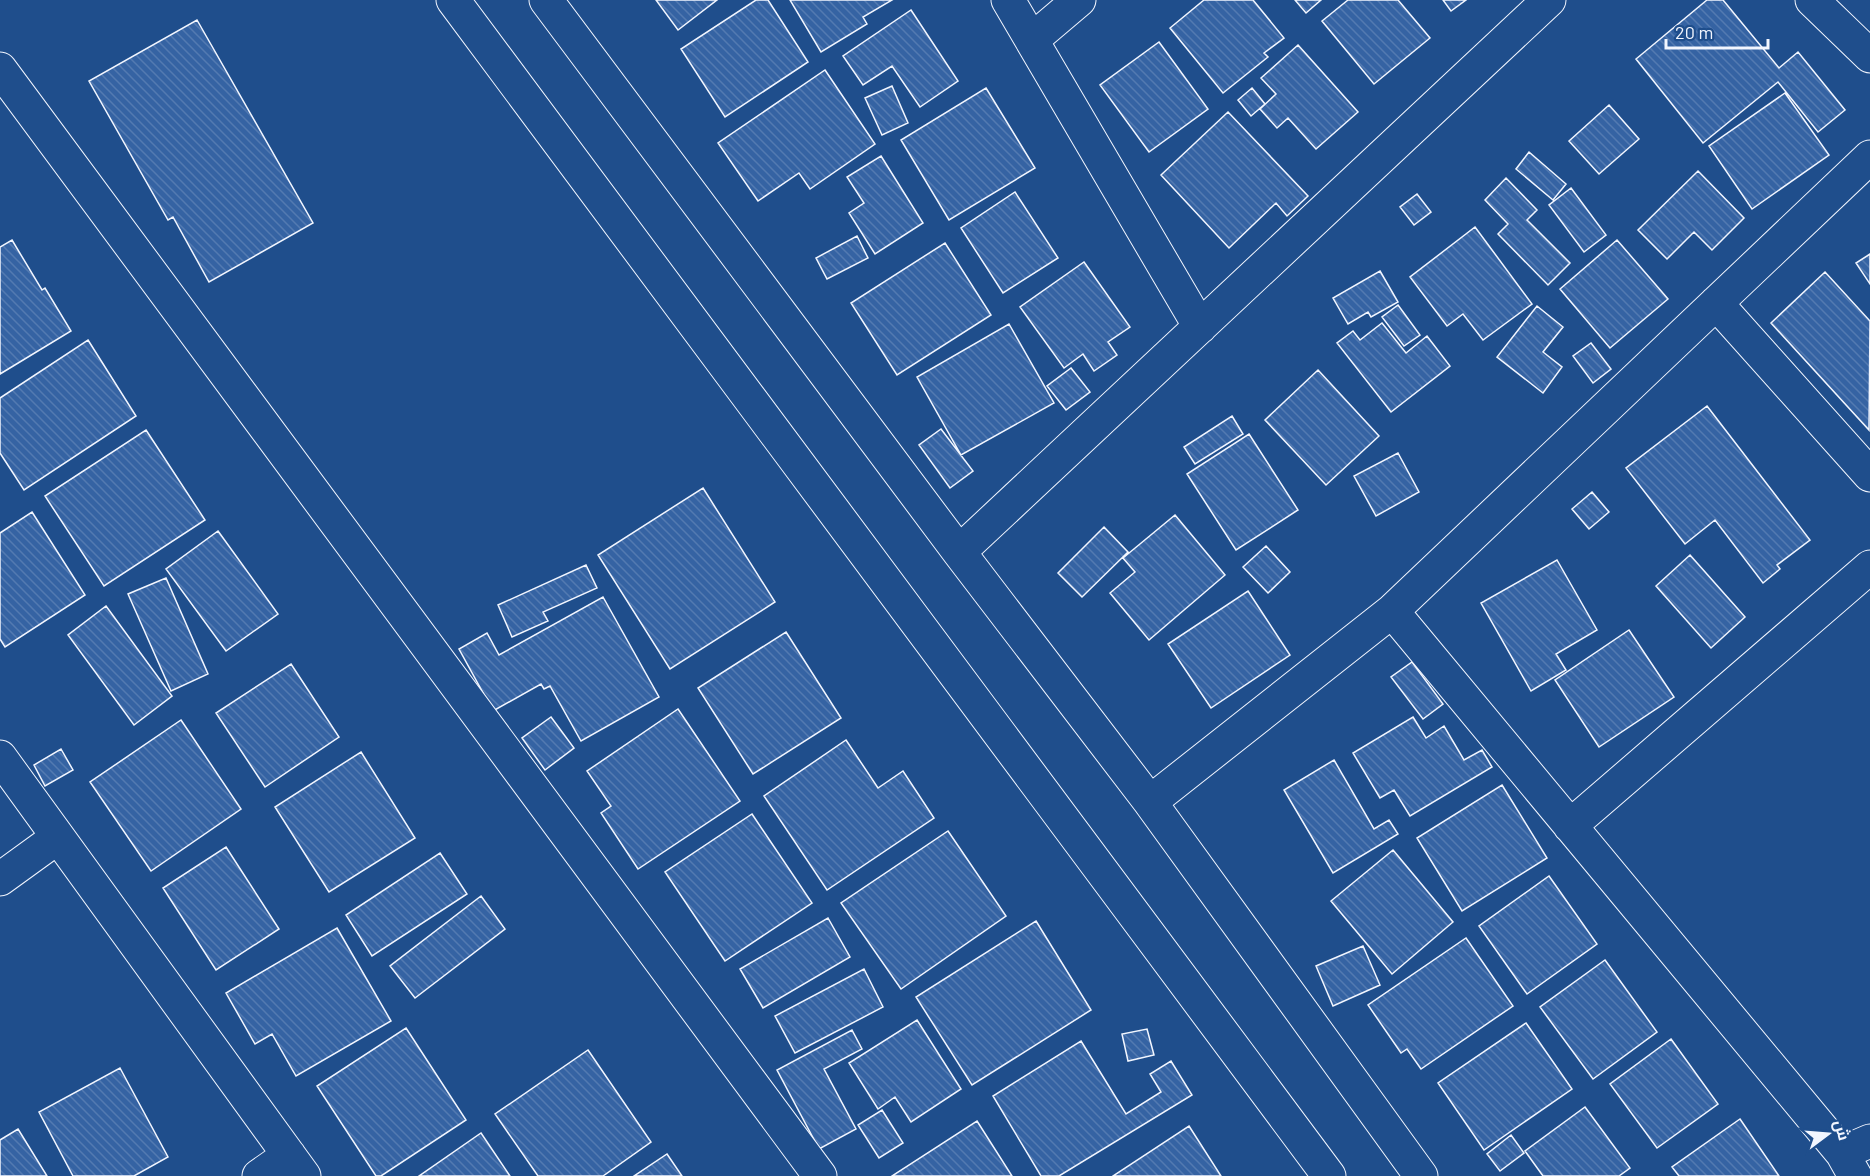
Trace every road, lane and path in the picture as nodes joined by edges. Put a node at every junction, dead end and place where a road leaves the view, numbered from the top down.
1 (453, 0) edge
2 (546, 0) edge
3 (1008, 0) edge
4 (1079, 0) edge
5 (1550, 0) edge
6 (1812, 0) edge
7 (1033, 39) junction
8 (1870, 56) edge
9 (3, 83) edge
10 (1870, 157) edge
11 (1716, 303) junction
12 (1200, 327) junction
13 (1870, 475) edge
14 (959, 552) junction
15 (1870, 567) edge
16 (1392, 611) junction
17 (0, 757) edge
18 (1150, 802) junction
19 (1570, 826) junction
20 (58, 837) junction
21 (0, 879) edge
22 (1856, 1156) edge
23 (296, 1166) edge
24 (259, 1176) edge
25 (820, 1176) edge
26 (1329, 1176) edge
27 (1421, 1176) edge

1 - 26 street
2 - 14 street
3 - 7 street
4 - 7 street
5 - 12 street
6 - 8 street
7 - 12 street
9 - 25 street
10 - 11 street
11 - 13 street
11 - 16 street
12 - 14 street
14 - 18 street
15 - 19 street
16 - 18 street
16 - 19 street
17 - 20 street
18 - 27 street
19 - 22 street
20 - 21 street
20 - 23 street
23 - 24 street

